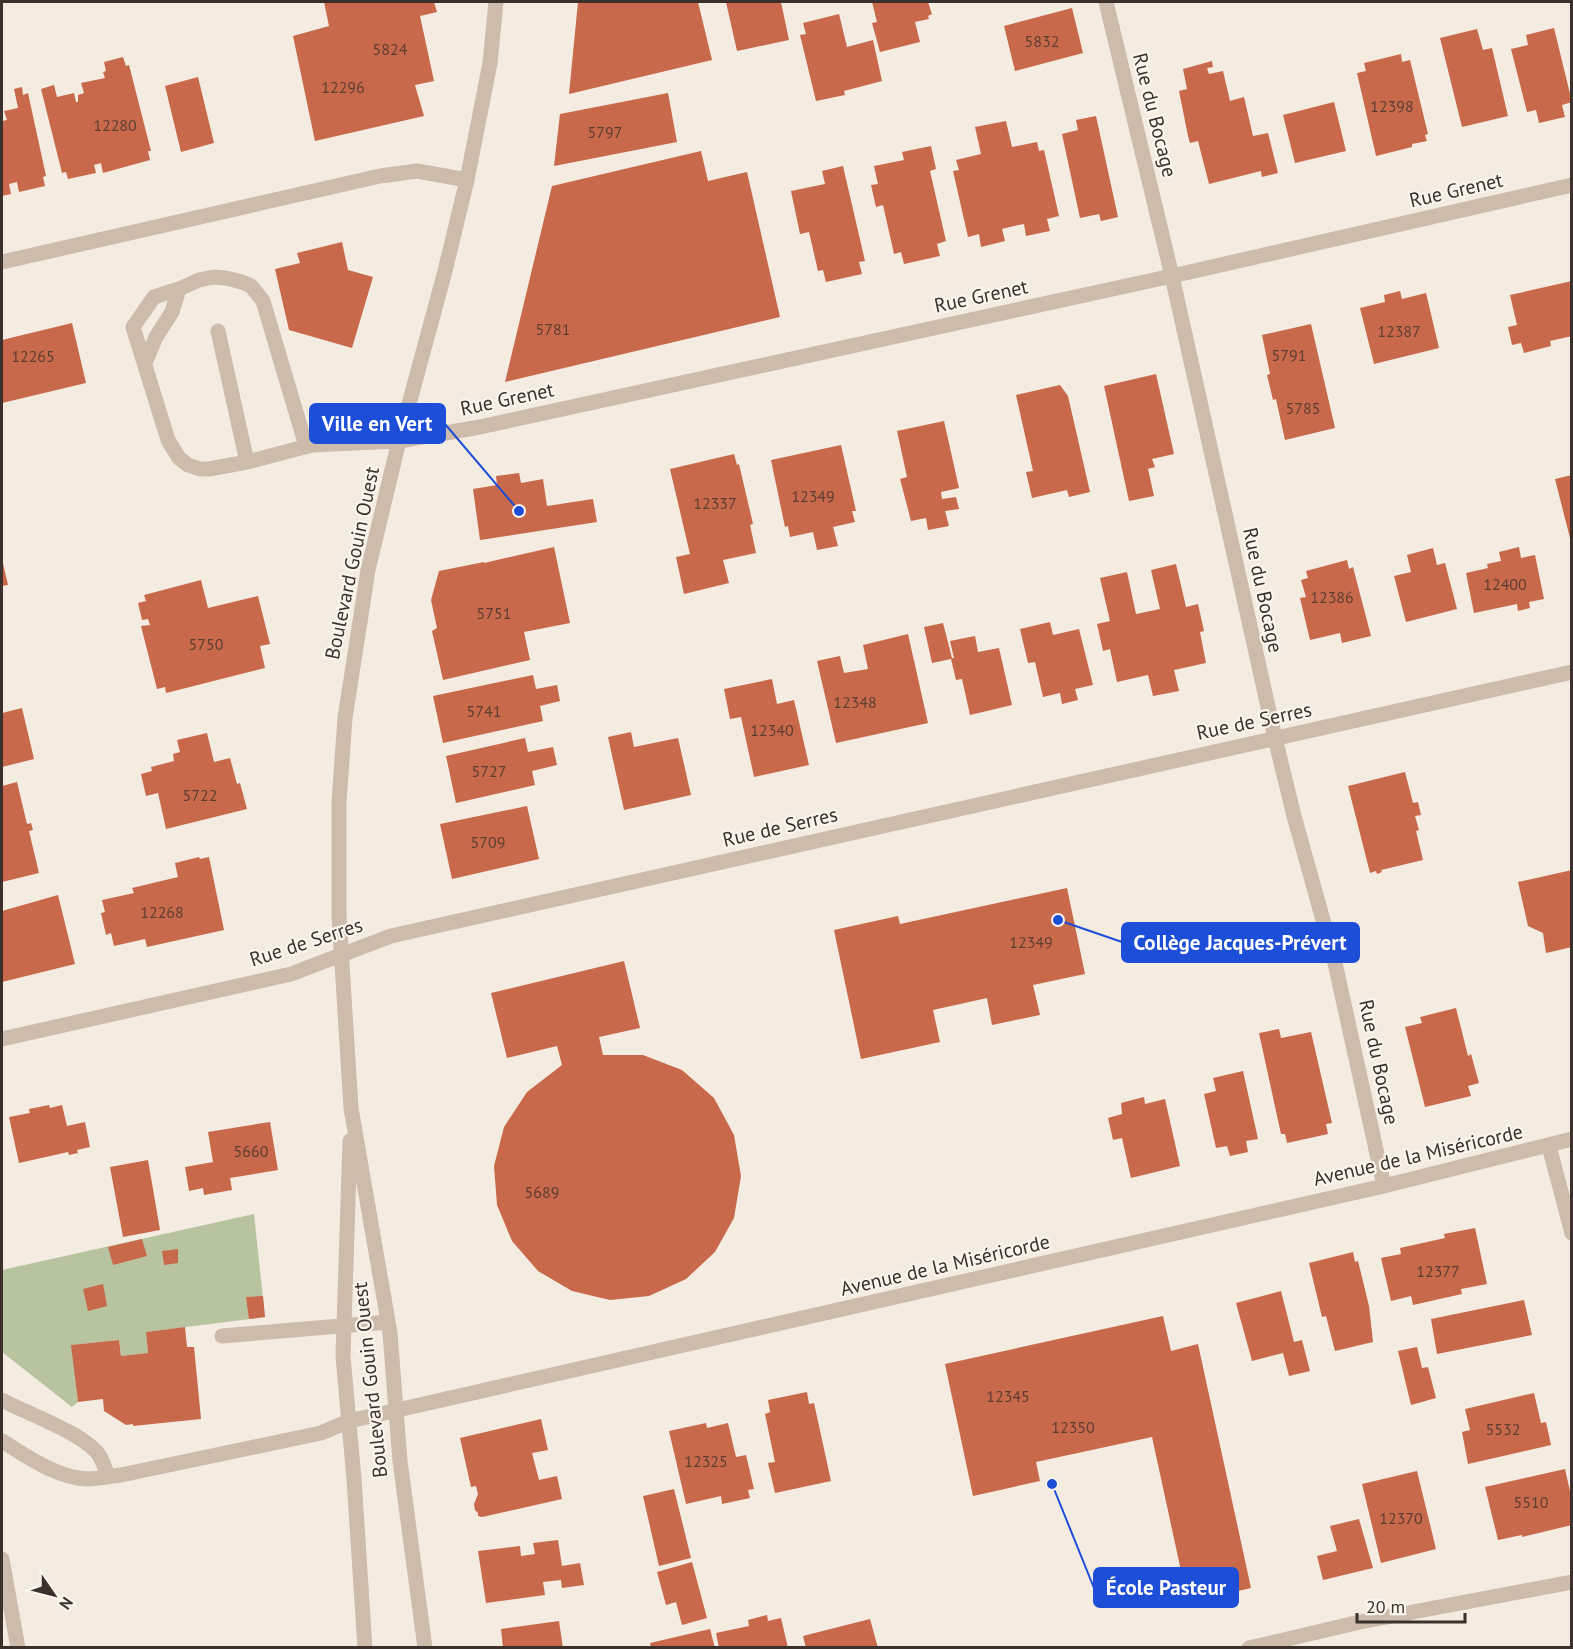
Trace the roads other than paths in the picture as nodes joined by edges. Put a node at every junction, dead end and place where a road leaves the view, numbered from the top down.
1 (496, 2) edge
2 (1106, 2) edge
3 (467, 180) junction
4 (1572, 185) edge
5 (2, 262) edge
6 (1173, 276) junction
7 (179, 289) junction
8 (218, 331) dead end
9 (145, 363) junction
10 (399, 441) junction
11 (306, 446) junction
12 (247, 462) junction
13 (1572, 672) edge
14 (1275, 738) junction
15 (340, 954) junction
16 (2, 1039) edge
17 (351, 1108) junction
18 (1572, 1139) edge
19 (1549, 1146) junction
20 (1384, 1186) junction
21 (1572, 1233) edge
22 (388, 1322) junction
23 (344, 1325) junction
24 (222, 1336) dead end
25 (2, 1400) edge
26 (396, 1412) junction
27 (349, 1421) junction
28 (2, 1442) edge
29 (108, 1476) junction
30 (2, 1559) edge
31 (1572, 1582) edge
32 (18, 1647) edge
33 (365, 1647) edge
34 (425, 1647) edge
35 (1250, 1647) edge

1 - 3 street, Boulevard Gouin Ouest
2 - 6 street, Rue du Bocage
3 - 5 street
3 - 10 street, Boulevard Gouin Ouest
4 - 6 street, Rue Grenet
6 - 10 street, Rue Grenet
6 - 14 street, Rue du Bocage
7 - 9 street
7 - 9 street, Rue Grenet
7 - 11 street
8 - 12 street
9 - 12 street, Rue Grenet
10 - 11 street, Rue Grenet
10 - 15 street, Boulevard Gouin Ouest
11 - 12 street, Rue Grenet
13 - 14 street, Rue de Serres
14 - 15 street, Rue de Serres
14 - 20 street, Rue du Bocage
15 - 16 street, Rue de Serres
15 - 17 street, Boulevard Gouin Ouest
17 - 22 street, Boulevard Gouin Ouest
17 - 23 street, Boulevard Gouin Ouest
18 - 19 street, Avenue de la Miséricorde
19 - 20 street, Avenue de la Miséricorde
19 - 21 street
20 - 26 street, Avenue de la Miséricorde
22 - 23 street
22 - 26 street, Boulevard Gouin Ouest
23 - 24 street
23 - 27 street, Boulevard Gouin Ouest
25 - 29 street
26 - 27 street, Avenue de la Miséricorde
26 - 34 street, Boulevard Gouin Ouest
27 - 29 street, Avenue de la Miséricorde
27 - 33 street, Boulevard Gouin Ouest
28 - 29 street, Avenue de la Miséricorde
30 - 32 street
31 - 35 street

